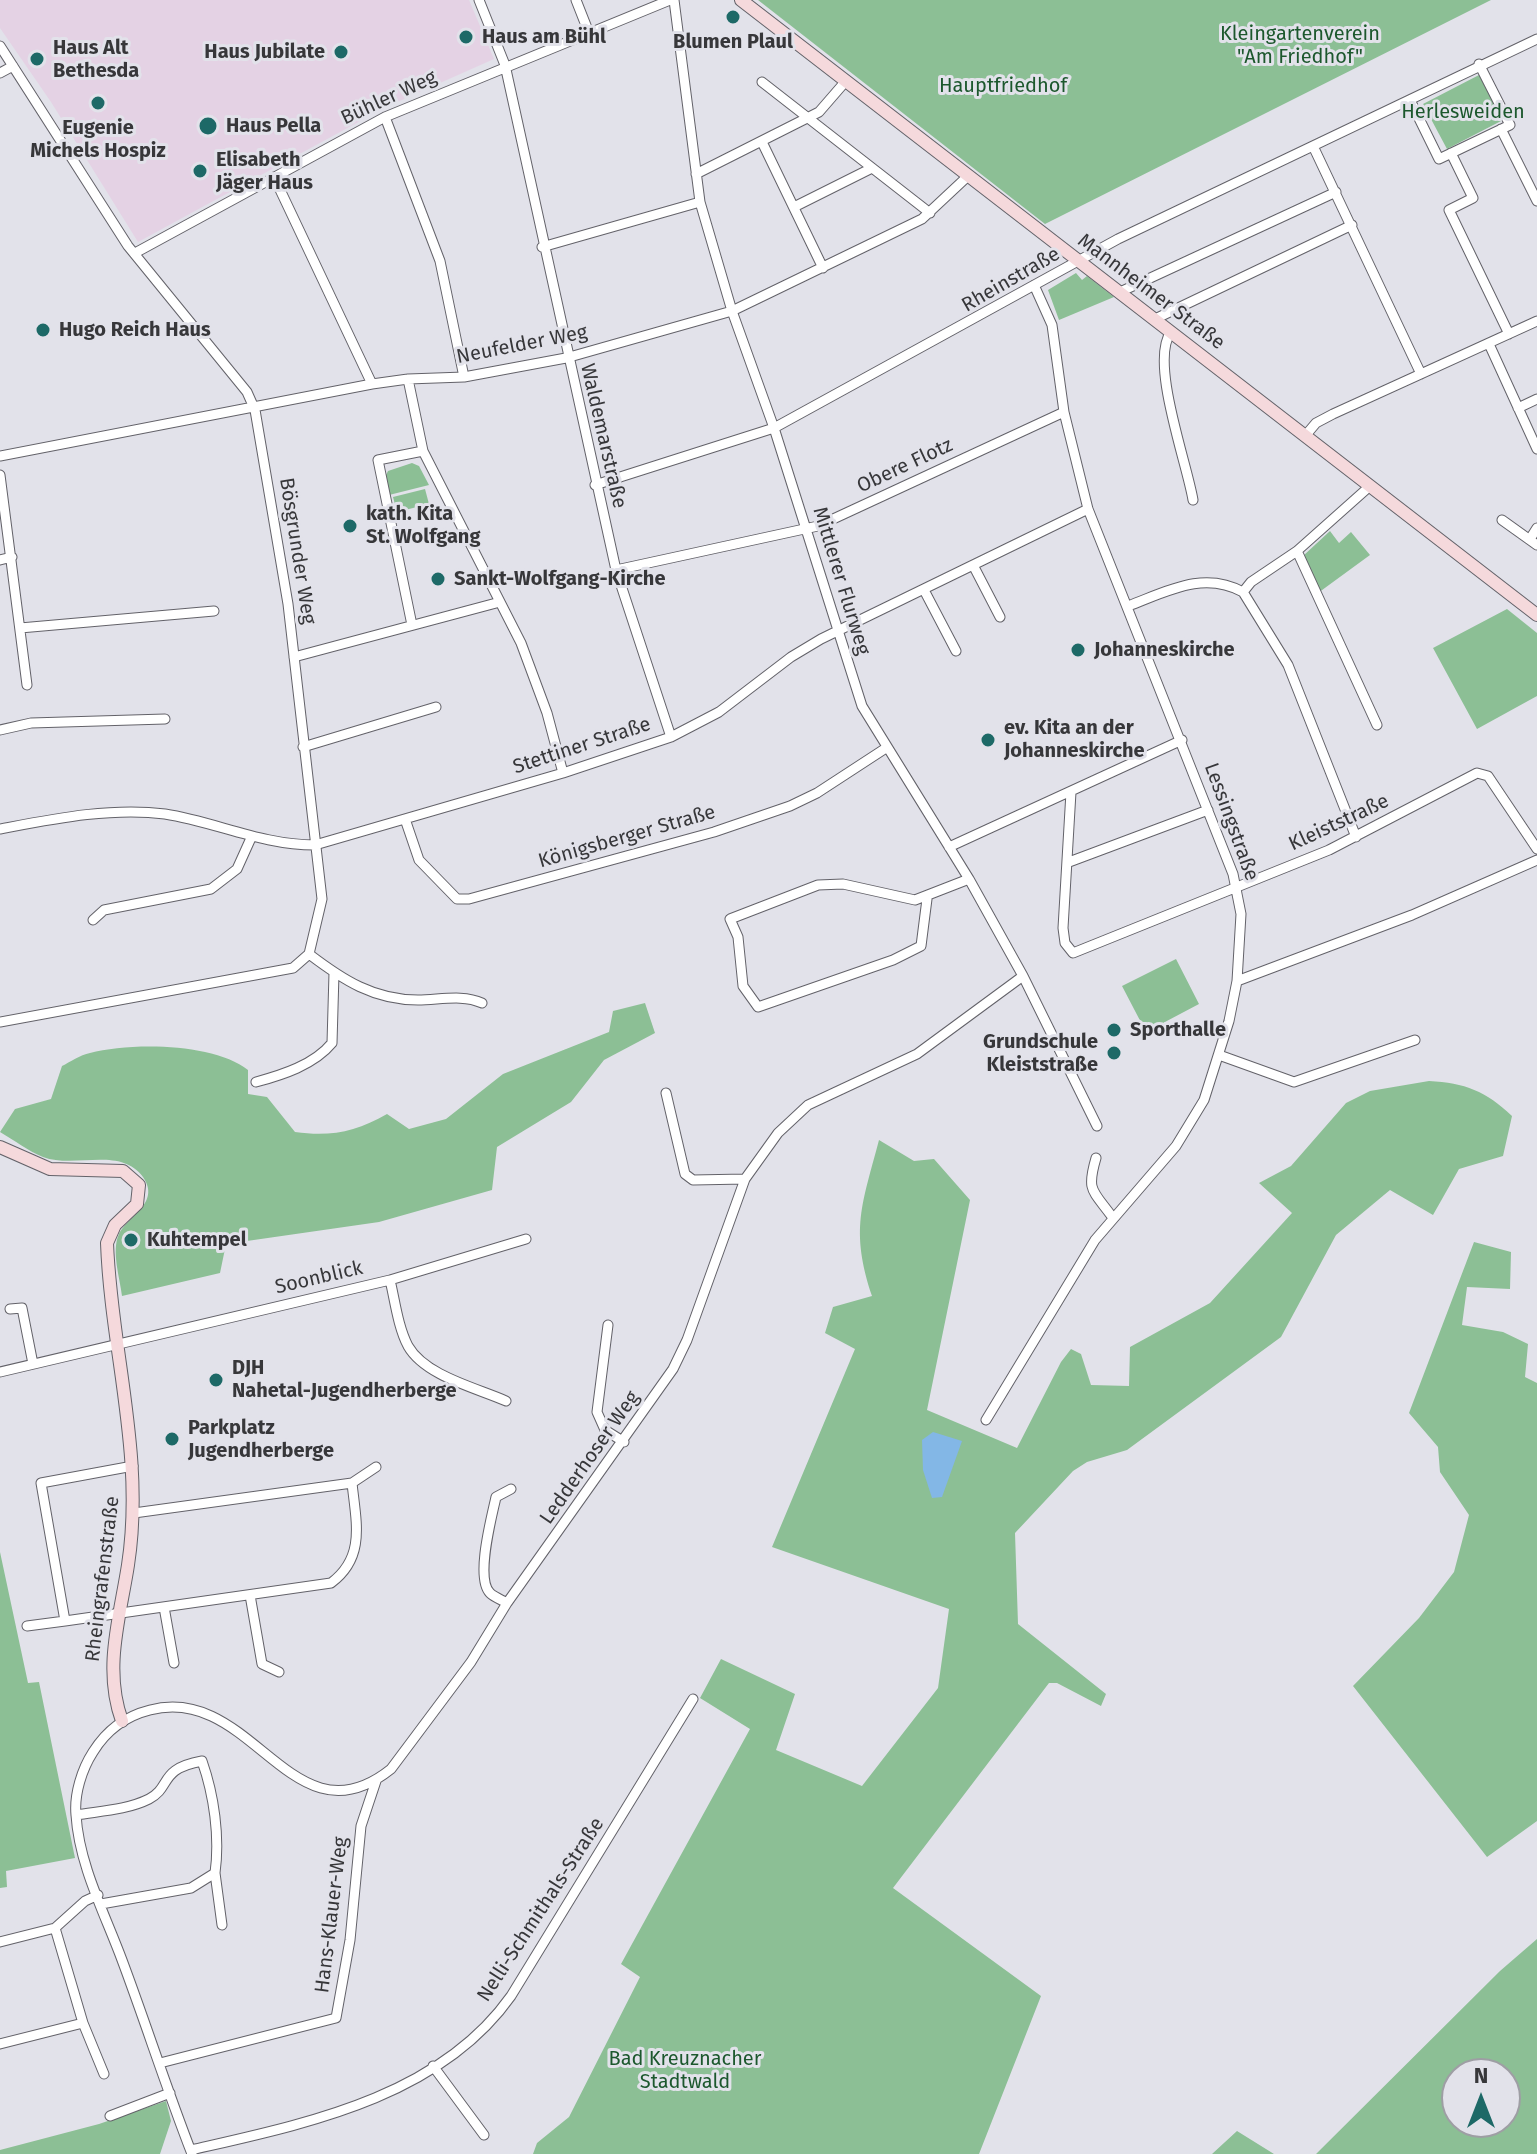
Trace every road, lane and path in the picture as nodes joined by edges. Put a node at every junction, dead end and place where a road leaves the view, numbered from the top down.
1 (479, 0) edge
2 (576, 0) edge
3 (672, 0) edge
4 (741, 0) edge
5 (1537, 32) edge
6 (589, 33) junction
7 (1537, 39) edge
8 (1522, 43) junction
9 (0, 46) edge
10 (1479, 64) junction
11 (505, 65) junction
12 (13, 66) junction
13 (0, 73) edge
14 (762, 82) dead end
15 (845, 82) junction
16 (1410, 100) junction
17 (385, 117) junction
18 (809, 118) junction
19 (1501, 129) junction
20 (762, 142) junction
21 (1313, 146) junction
22 (1451, 153) junction
23 (872, 168) junction
24 (696, 174) junction
25 (968, 176) junction
26 (274, 177) junction
27 (1336, 192) junction
28 (1537, 201) edge
29 (700, 202) junction
30 (794, 207) junction
31 (930, 213) junction
32 (1352, 225) junction
33 (542, 247) junction
34 (135, 253) junction
35 (1078, 261) junction
36 (823, 268) junction
37 (1034, 285) junction
38 (1120, 292) junction
39 (732, 311) junction
40 (1155, 319) junction
41 (1537, 321) edge
42 (1171, 332) junction
43 (1509, 334) junction
44 (1489, 344) junction
45 (566, 358) junction
46 (1421, 374) junction
47 (464, 377) junction
48 (408, 379) junction
49 (372, 384) junction
50 (1537, 399) edge
51 (1518, 408) junction
52 (255, 410) junction
53 (1064, 412) junction
54 (774, 428) junction
55 (1305, 436) junction
56 (1537, 449) edge
57 (423, 451) junction
58 (0, 456) edge
59 (0, 475) edge
60 (595, 485) junction
61 (1370, 486) junction
62 (1193, 500) dead end
63 (1088, 509) junction
64 (1502, 520) dead end
65 (806, 528) junction
66 (1537, 528) edge
67 (1533, 542) edge
68 (1297, 551) junction
69 (12, 557) junction
70 (0, 560) edge
71 (973, 565) junction
72 (616, 570) junction
73 (924, 590) junction
74 (1243, 592) junction
75 (500, 602) junction
76 (1128, 606) junction
77 (214, 611) dead end
78 (1537, 615) edge
79 (1000, 617) dead end
80 (412, 625) junction
81 (20, 628) junction
82 (838, 632) junction
83 (956, 651) dead end
84 (294, 657) junction
85 (27, 685) dead end
86 (436, 707) dead end
87 (165, 719) dead end
88 (1377, 725) dead end
89 (0, 730) edge
90 (671, 737) junction
91 (1182, 740) junction
92 (303, 747) junction
93 (886, 748) junction
94 (563, 773) junction
95 (1071, 792) junction
96 (1208, 810) junction
97 (405, 819) junction
98 (0, 829) edge
99 (1356, 837) junction
100 (251, 838) junction
101 (315, 845) junction
102 (949, 847) junction
103 (1537, 849) edge
104 (1537, 860) edge
105 (1069, 862) junction
106 (969, 879) junction
107 (1238, 886) junction
108 (927, 899) junction
109 (93, 920) dead end
110 (309, 954) junction
111 (334, 973) junction
112 (1023, 976) junction
113 (1237, 981) junction
114 (482, 1003) dead end
115 (0, 1022) edge
116 (1415, 1040) dead end
117 (1219, 1055) junction
118 (256, 1082) dead end
119 (666, 1093) dead end
120 (1097, 1126) dead end
121 (0, 1147) edge
122 (1096, 1158) dead end
123 (745, 1179) junction
124 (1113, 1218) junction
125 (526, 1239) dead end
126 (390, 1280) junction
127 (10, 1309) dead end
128 (608, 1325) dead end
129 (119, 1344) junction
130 (33, 1364) junction
131 (0, 1372) edge
132 (506, 1401) dead end
133 (986, 1420) dead end
134 (624, 1442) junction
135 (133, 1466) junction
136 (376, 1467) dead end
137 (352, 1483) junction
138 (511, 1489) dead end
139 (134, 1513) junction
140 (250, 1595) junction
141 (507, 1603) junction
142 (164, 1607) junction
143 (120, 1613) junction
144 (65, 1621) junction
145 (27, 1626) dead end
146 (174, 1663) dead end
147 (279, 1672) dead end
148 (693, 1699) dead end
149 (122, 1721) junction
150 (376, 1781) junction
151 (76, 1815) junction
152 (215, 1873) junction
153 (99, 1900) junction
154 (222, 1925) dead end
155 (55, 1928) junction
156 (0, 1942) edge
157 (83, 2023) junction
158 (0, 2044) edge
159 (160, 2063) junction
160 (433, 2066) junction
161 (104, 2074) dead end
162 (170, 2093) junction
163 (110, 2116) dead end
164 (484, 2135) dead end
165 (192, 2152) edge

1 - 11 street, Waldemarstraße
2 - 6 street
3 - 6 street, Bühler Weg
3 - 24 street, Mittlerer Flurweg
4 - 15 street, Mannheimer Straße
5 - 8 street, Rheinstraße
6 - 11 street, Bühler Weg
7 - 8 street, Rheinstraße
8 - 10 street, Rheinstraße
9 - 12 street, Bösgrunder Weg
10 - 16 street, Rheinstraße
10 - 19 street
11 - 17 street, Bühler Weg
11 - 33 street, Waldemarstraße
12 - 13 street
12 - 34 street, Bösgrunder Weg
14 - 18 street
15 - 18 street
15 - 25 street, Mannheimer Straße
16 - 21 street, Rheinstraße
16 - 22 street
17 - 26 street, Bühler Weg
17 - 47 street
18 - 20 street
18 - 23 street
19 - 22 street
19 - 28 street
20 - 24 street
20 - 30 street
21 - 27 street
21 - 35 street, Rheinstraße
22 - 43 street
23 - 30 street
23 - 31 street
24 - 29 street, Mittlerer Flurweg
25 - 31 street, Neufelder Weg
25 - 35 street, Mannheimer Straße
26 - 34 street, Bühler Weg
26 - 49 street
27 - 32 street
27 - 38 street
29 - 33 street
29 - 39 street, Mittlerer Flurweg
30 - 36 street
31 - 36 street, Neufelder Weg
32 - 40 street
32 - 46 street
33 - 45 street, Waldemarstraße
34 - 52 street, Bösgrunder Weg
35 - 37 street, Rheinstraße
35 - 38 street, Mannheimer Straße
36 - 39 street, Neufelder Weg
37 - 53 street, Lessingstraße
37 - 54 street, Rheinstraße
38 - 40 street, Mannheimer Straße
39 - 45 street, Neufelder Weg
39 - 54 street, Mittlerer Flurweg
40 - 42 street, Mannheimer Straße
41 - 43 street
42 - 55 street, Mannheimer Straße
42 - 62 street
43 - 44 street
44 - 46 street
44 - 51 street
45 - 47 street, Neufelder Weg
45 - 60 street, Waldemarstraße
46 - 55 street
47 - 48 street, Neufelder Weg
48 - 49 street, Neufelder Weg
48 - 57 street
49 - 52 street, Neufelder Weg
50 - 51 street
51 - 56 street
52 - 58 street, Neufelder Weg
52 - 84 street, Bösgrunder Weg
53 - 63 street, Lessingstraße
53 - 65 street, Obere Flotz
54 - 60 street, Rheinstraße
54 - 65 street, Mittlerer Flurweg
55 - 61 street, Mannheimer Straße
57 - 75 street
57 - 80 street
59 - 69 street
60 - 72 street, Waldemarstraße
61 - 68 street
61 - 78 street, Mannheimer Straße
63 - 71 street, Stettiner Straße
63 - 76 street, Lessingstraße
64 - 67 street
65 - 72 street, Obere Flotz
65 - 82 street, Mittlerer Flurweg
66 - 67 street
68 - 74 street
68 - 88 street
69 - 70 street
69 - 81 street
71 - 73 street, Stettiner Straße
71 - 79 street
72 - 90 street, Waldemarstraße
73 - 82 street, Stettiner Straße
73 - 83 street
74 - 76 street
74 - 99 street
75 - 80 street
75 - 94 street
76 - 91 street, Lessingstraße
77 - 81 street
80 - 84 street
81 - 85 street
82 - 90 street, Stettiner Straße
82 - 93 street, Mittlerer Flurweg
84 - 92 street, Bösgrunder Weg
86 - 92 street
87 - 89 street
90 - 94 street, Stettiner Straße
91 - 95 street
91 - 96 street, Lessingstraße
92 - 101 street, Bösgrunder Weg
93 - 97 street, Königsberger Straße
93 - 102 street, Mittlerer Flurweg
94 - 97 street, Stettiner Straße
95 - 102 street
95 - 105 street
96 - 105 street
96 - 107 street, Lessingstraße
97 - 101 street, Stettiner Straße
98 - 100 street, Stettiner Straße
99 - 103 street, Kleiststraße
99 - 107 street, Kleiststraße
100 - 101 street, Stettiner Straße
100 - 109 street
101 - 110 street, Bösgrunder Weg
102 - 106 street, Mittlerer Flurweg
104 - 113 street
105 - 107 street, Kleiststraße
106 - 108 street
106 - 112 street, Mittlerer Flurweg
107 - 113 street, Lessingstraße
108 - 108 street
110 - 111 street
110 - 115 street
111 - 114 street
111 - 118 street
112 - 120 street, Mittlerer Flurweg
112 - 123 street, Ledderhoser Weg
113 - 117 street, Lessingstraße
116 - 117 street
117 - 124 street, Lessingstraße
119 - 123 street
121 - 129 street, Rheingrafenstraße
122 - 124 street
123 - 134 street, Ledderhoser Weg
124 - 133 street, Lessingstraße
125 - 126 street, Soonblick
126 - 129 street, Soonblick
126 - 132 street
127 - 130 street
128 - 134 street
129 - 130 street, Soonblick
129 - 135 street, Rheingrafenstraße
130 - 131 street, Soonblick
134 - 141 street, Ledderhoser Weg
135 - 139 street, Rheingrafenstraße
135 - 144 street
136 - 137 street
137 - 139 street
137 - 140 street
138 - 141 street
139 - 143 street, Rheingrafenstraße
140 - 142 street
140 - 147 street
141 - 150 street, Ledderhoser Weg
142 - 143 street
142 - 146 street
143 - 144 street
143 - 149 street, Rheingrafenstraße
144 - 145 street
148 - 160 street, Nelli-Schmithals-Straße
149 - 150 street
149 - 151 street
150 - 159 street, Hans-Klauer-Weg
151 - 152 street
151 - 153 street
152 - 153 street
152 - 154 street
153 - 155 street
153 - 159 street
155 - 156 street
155 - 157 street
157 - 158 street
157 - 161 street
159 - 162 street
160 - 164 street
160 - 165 street, Nelli-Schmithals-Straße
162 - 163 street
162 - 165 street

